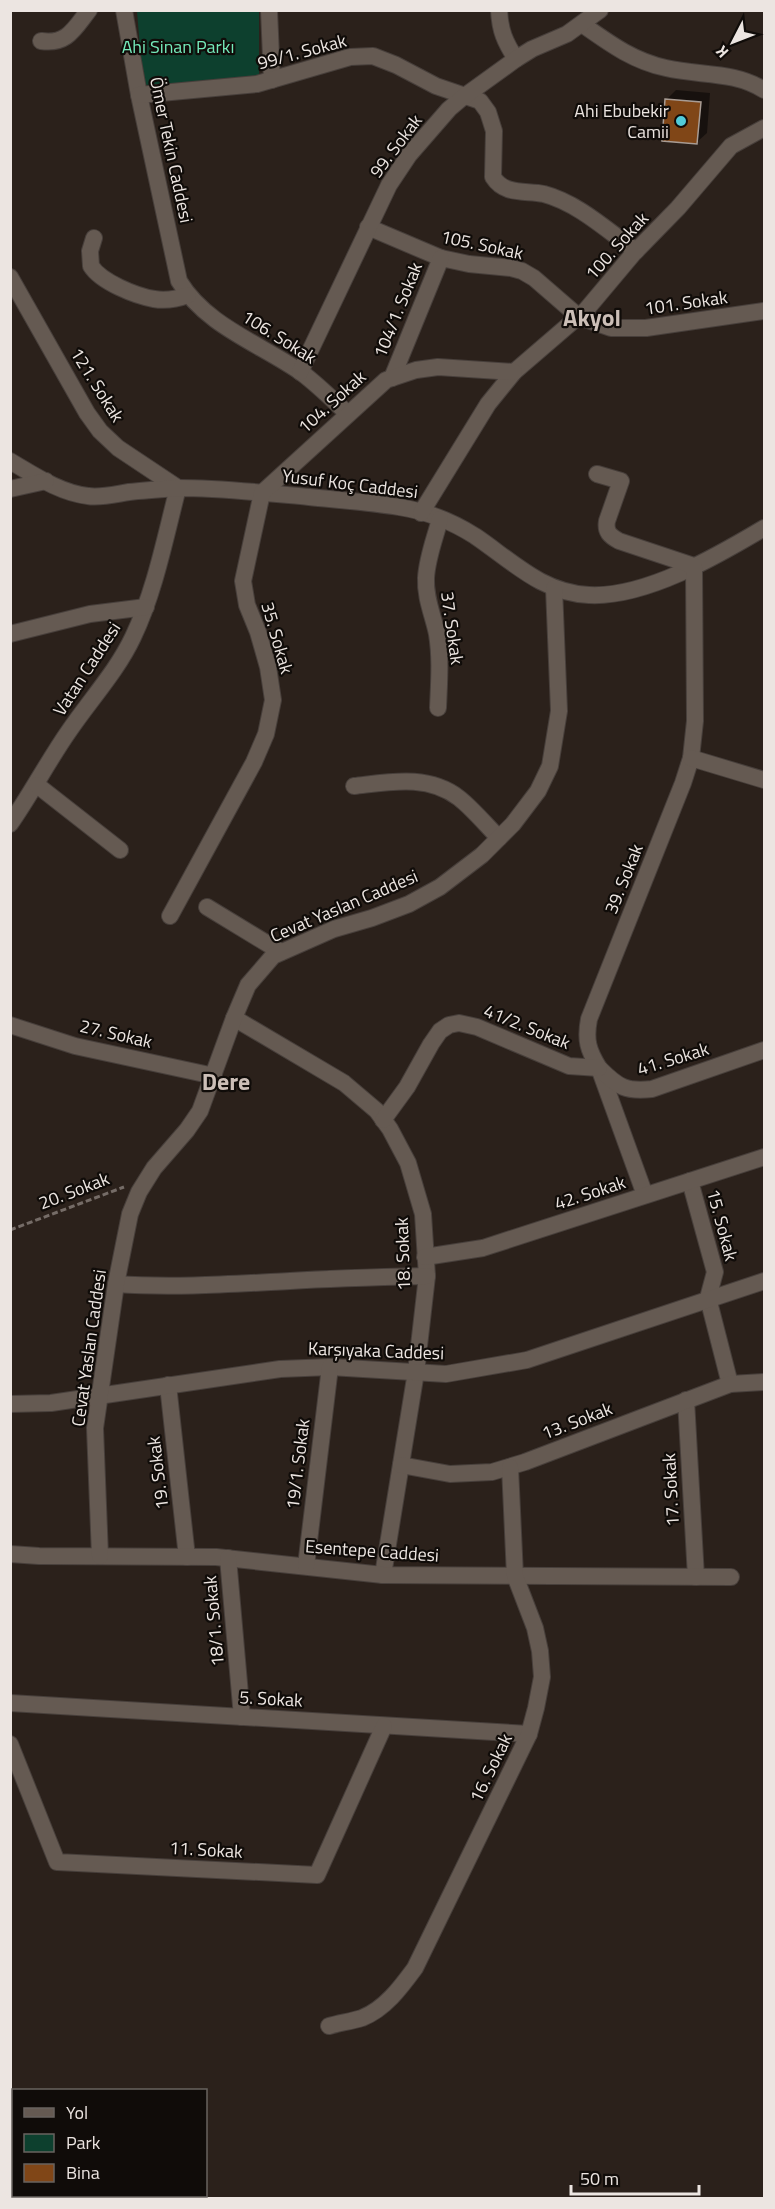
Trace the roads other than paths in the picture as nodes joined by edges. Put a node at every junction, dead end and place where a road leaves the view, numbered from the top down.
1 (88, 10) edge
2 (124, 10) edge
3 (269, 10) edge
4 (499, 10) edge
5 (600, 10) edge
6 (582, 24) junction
7 (41, 41) dead end
8 (516, 59) junction
9 (272, 80) junction
10 (765, 90) edge
11 (139, 95) junction
12 (466, 96) junction
13 (765, 128) edge
14 (368, 227) junction
15 (94, 238) dead end
16 (636, 252) junction
17 (441, 258) junction
18 (10, 277) edge
19 (188, 295) junction
20 (765, 311) edge
21 (579, 317) junction
22 (300, 372) junction
23 (514, 372) junction
24 (392, 378) junction
25 (348, 414) junction
26 (10, 461) edge
27 (597, 474) dead end
28 (46, 481) junction
29 (178, 488) junction
30 (10, 489) edge
31 (262, 493) junction
32 (421, 513) junction
33 (440, 519) junction
34 (765, 528) edge
35 (694, 566) junction
36 (554, 588) junction
37 (146, 607) junction
38 (10, 634) edge
39 (438, 708) dead end
40 (691, 758) junction
41 (765, 780) edge
42 (37, 785) junction
43 (354, 786) dead end
44 (10, 824) edge
45 (499, 838) junction
46 (120, 850) dead end
47 (207, 907) dead end
48 (170, 916) dead end
49 (281, 952) junction
50 (234, 1018) junction
51 (10, 1025) edge
52 (765, 1050) edge
53 (599, 1068) junction
54 (214, 1076) junction
55 (383, 1120) junction
56 (765, 1157) edge
57 (690, 1181) junction
58 (645, 1195) junction
59 (425, 1257) junction
60 (427, 1276) junction
61 (765, 1281) edge
62 (116, 1284) junction
63 (708, 1299) junction
64 (330, 1367) junction
65 (416, 1372) junction
66 (765, 1382) edge
67 (730, 1384) junction
68 (168, 1385) junction
69 (99, 1396) junction
70 (686, 1400) junction
71 (10, 1404) edge
72 (401, 1465) junction
73 (510, 1467) junction
74 (10, 1554) edge
75 (100, 1556) junction
76 (187, 1557) junction
77 (228, 1558) junction
78 (306, 1566) junction
79 (383, 1575) junction
80 (515, 1576) junction
81 (696, 1577) junction
82 (731, 1577) dead end
83 (10, 1703) edge
84 (242, 1717) junction
85 (384, 1726) junction
86 (529, 1734) junction
87 (10, 1744) edge
88 (329, 2026) dead end

1 - 7 street
2 - 11 street, Ömer Tekin Caddesi
3 - 9 street
4 - 8 street
5 - 6 street, 99. Sokak
6 - 8 street, 99. Sokak
6 - 10 street
8 - 12 street, 99. Sokak
9 - 11 street, 99/1. Sokak
9 - 12 street, 99/1. Sokak
11 - 19 street, Ömer Tekin Caddesi
12 - 14 street, 99. Sokak
12 - 16 street, 99/1. Sokak
13 - 16 street, 100. Sokak
14 - 17 street, 105. Sokak
14 - 22 street, 99. Sokak
15 - 19 street
16 - 21 street, 100. Sokak
17 - 21 street, 105. Sokak
17 - 24 street, 104/1. Sokak
18 - 29 street, 121. Sokak
19 - 22 street, 106. Sokak
20 - 21 street, 101. Sokak
21 - 23 street, 100. Sokak
22 - 25 street, 106. Sokak
23 - 24 street, 104. Sokak
23 - 32 street, 100. Sokak
24 - 25 street, 104. Sokak
25 - 31 street, 104. Sokak
26 - 28 street, Yusuf Koç Caddesi
27 - 35 street
28 - 29 street, Yusuf Koç Caddesi
28 - 30 street
29 - 31 street, Yusuf Koç Caddesi
29 - 37 street, Vatan Caddesi
31 - 32 street, Yusuf Koç Caddesi
31 - 48 street, 35. Sokak
32 - 33 street, Yusuf Koç Caddesi
33 - 36 street, Yusuf Koç Caddesi
33 - 39 street, 37. Sokak
34 - 35 street, Yusuf Koç Caddesi
35 - 36 street, Yusuf Koç Caddesi
35 - 40 street, 39. Sokak
36 - 45 street, Cevat Yaslan Caddesi
37 - 38 street
37 - 42 street, Vatan Caddesi
40 - 41 street
40 - 53 street, 39. Sokak
42 - 44 street, Vatan Caddesi
42 - 46 street
43 - 45 street
45 - 49 street, Cevat Yaslan Caddesi
47 - 49 street
49 - 50 street, Cevat Yaslan Caddesi
50 - 54 street, Cevat Yaslan Caddesi
50 - 55 street, 18. Sokak
51 - 54 street, 27. Sokak
52 - 53 street, 41. Sokak
53 - 55 street, 41/2. Sokak
53 - 58 street, 39. Sokak
54 - 62 street, Cevat Yaslan Caddesi
55 - 59 street, 18. Sokak
56 - 57 street, 42. Sokak
57 - 58 street, 42. Sokak
57 - 63 street, 15. Sokak
58 - 59 street, 42. Sokak
59 - 60 street, 18. Sokak
60 - 62 street
60 - 65 street, 18. Sokak
61 - 63 street, Karşıyaka Caddesi
62 - 69 street, Cevat Yaslan Caddesi
63 - 65 street, Karşıyaka Caddesi
63 - 67 street, 15. Sokak
64 - 65 street, Karşıyaka Caddesi
64 - 68 street, Karşıyaka Caddesi
64 - 78 street, 19/1. Sokak
65 - 72 street, 18. Sokak
66 - 67 street, 13. Sokak
67 - 70 street, 13. Sokak
68 - 69 street, Karşıyaka Caddesi
68 - 76 street, 19. Sokak
69 - 71 street, Karşıyaka Caddesi
69 - 75 street, Cevat Yaslan Caddesi
70 - 73 street, 13. Sokak
70 - 81 street, 17. Sokak
72 - 73 street, 13. Sokak
72 - 79 street, 18. Sokak
73 - 80 street, 16. Sokak
74 - 75 street, Esentepe Caddesi
75 - 76 street, Esentepe Caddesi
76 - 77 street, Esentepe Caddesi
77 - 78 street, Esentepe Caddesi
77 - 84 street, 18/1. Sokak
78 - 79 street, Esentepe Caddesi
79 - 80 street, Esentepe Caddesi
80 - 81 street, Esentepe Caddesi
80 - 86 street, 16. Sokak
81 - 82 street, Esentepe Caddesi
83 - 84 street, 5. Sokak
84 - 85 street, 5. Sokak
85 - 86 street, 5. Sokak
85 - 87 street, 11. Sokak
86 - 88 street, 16. Sokak

